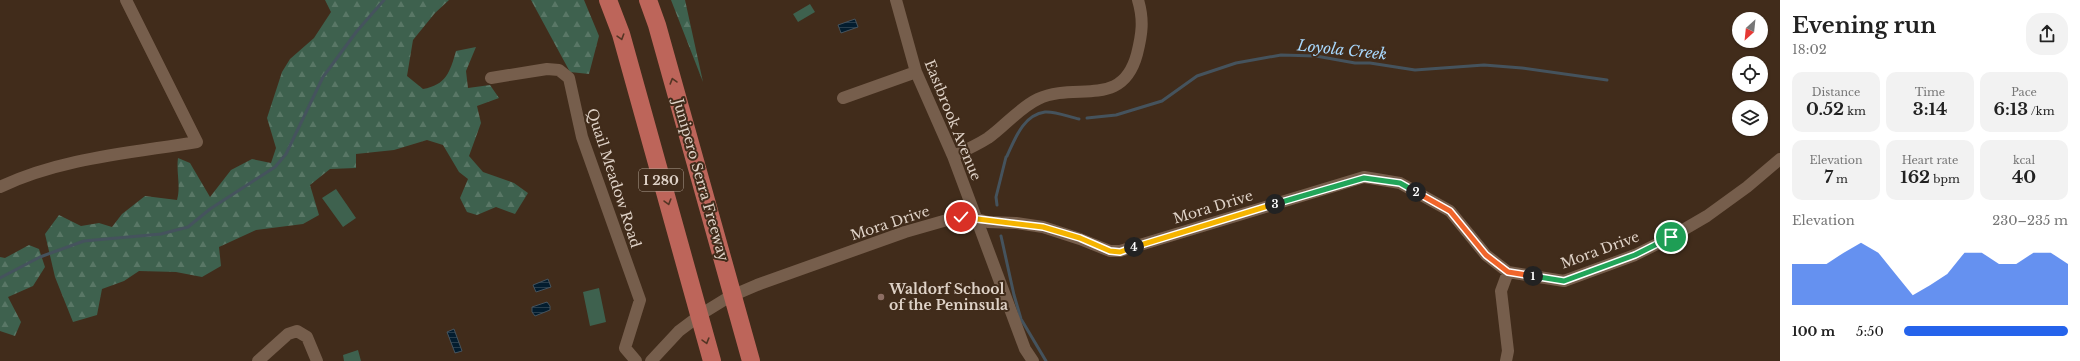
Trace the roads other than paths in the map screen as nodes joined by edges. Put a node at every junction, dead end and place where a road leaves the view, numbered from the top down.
1 (126, 0) edge
2 (608, 0) edge
3 (648, 0) edge
4 (896, 0) edge
5 (1138, 0) edge
6 (916, 72) junction
7 (492, 78) dead end
8 (843, 98) dead end
9 (952, 156) junction
10 (1780, 159) edge
11 (0, 187) edge
12 (976, 219) junction
13 (1508, 272) junction
14 (258, 361) edge
15 (317, 361) edge
16 (636, 361) edge
17 (651, 361) edge
18 (712, 361) edge
19 (751, 361) edge
20 (1033, 361) edge
21 (1506, 361) edge

1 - 11 street
2 -> 18 highway, I 280
19 -> 3 highway, Junipero Serra Freeway / I 280
4 - 6 street, Eastbrook Avenue
5 - 9 street
6 - 8 street
6 - 9 street, Eastbrook Avenue
7 - 16 street, Quail Meadow Road
9 - 12 street, Eastbrook Avenue
10 - 13 street, Mora Drive
12 - 13 street, Mora Drive
12 - 17 street, Mora Drive
12 - 20 street, Eastbrook Avenue
13 - 21 street
14 - 15 street

